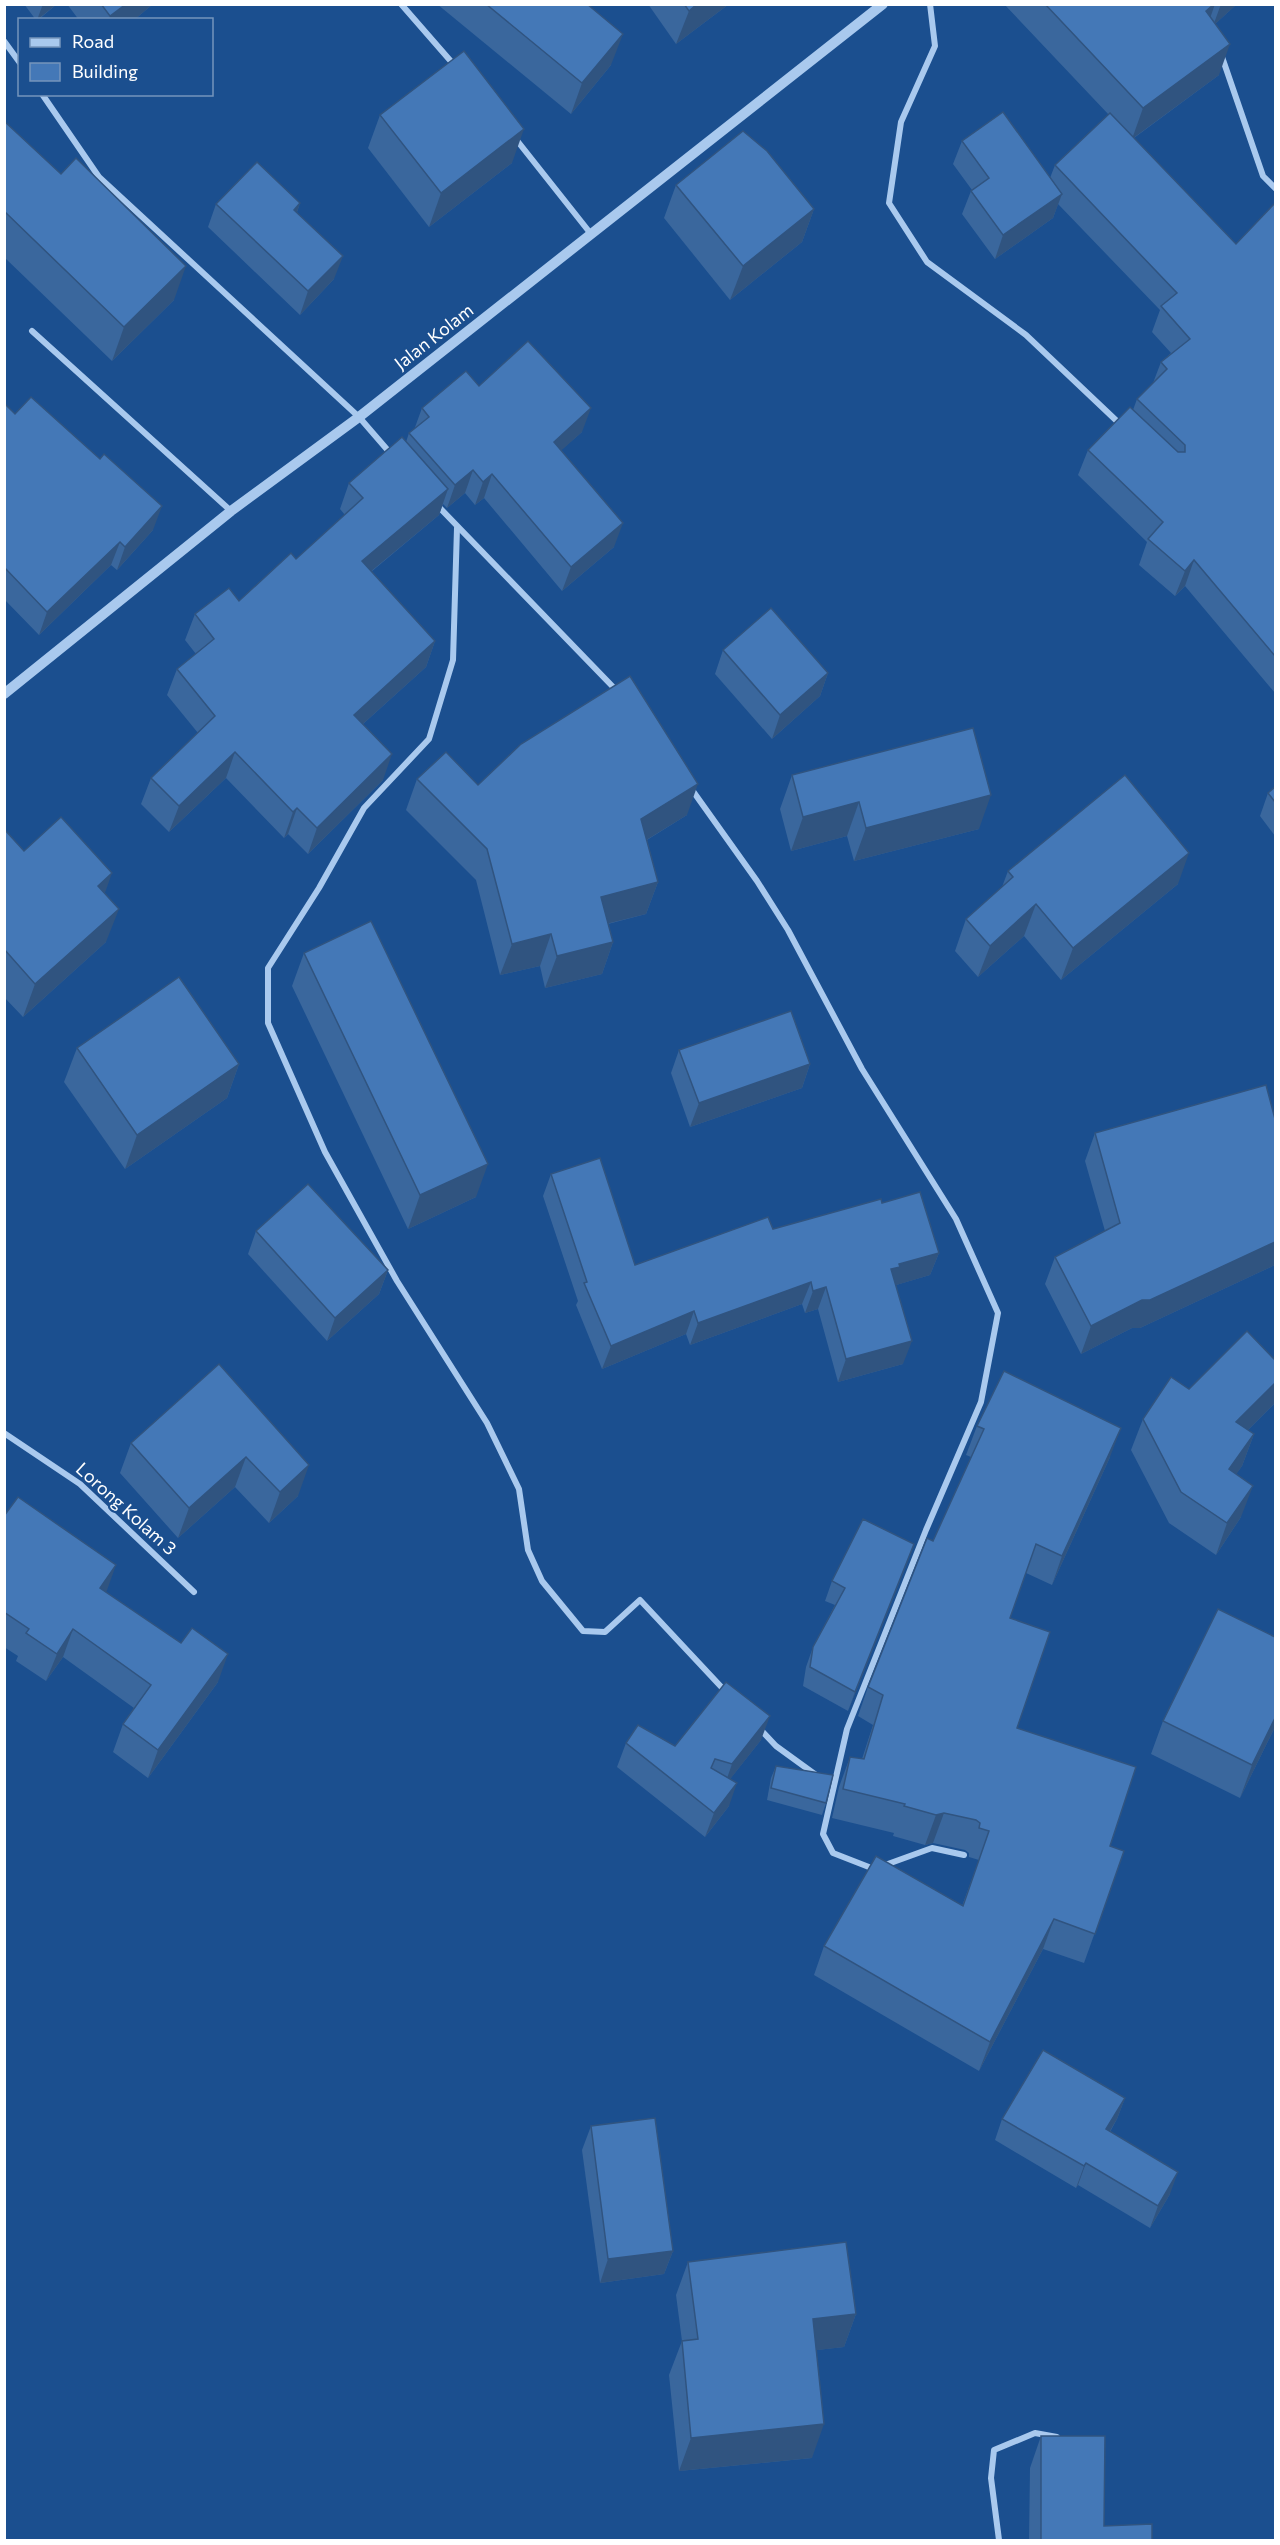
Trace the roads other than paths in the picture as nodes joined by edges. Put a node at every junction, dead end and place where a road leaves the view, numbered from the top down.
1 (401, 4) edge
2 (882, 4) edge
3 (930, 4) edge
4 (4, 41) edge
5 (1219, 49) edge
6 (18, 60) edge
7 (460, 71) edge
8 (43, 96) edge
9 (511, 133) edge
10 (1275, 189) edge
11 (591, 234) junction
12 (32, 331) dead end
13 (359, 417) junction
14 (1129, 433) edge
15 (397, 460) edge
16 (427, 494) edge
17 (231, 511) junction
18 (458, 528) junction
19 (4, 694) edge
20 (624, 698) edge
21 (688, 784) edge
22 (4, 1432) edge
23 (194, 1592) dead end
24 (728, 1695) edge
25 (752, 1721) edge
26 (834, 1784) junction
27 (964, 1855) dead end
28 (1064, 2439) edge
29 (999, 2541) edge

1 - 7 street
2 - 11 street, Jalan Kolam
3 - 14 street
4 - 6 street
5 - 10 street
8 - 13 street
9 - 11 street
11 - 13 street, Jalan Kolam
12 - 17 street
13 - 15 street
13 - 17 street, Jalan Kolam
16 - 18 street
17 - 19 street, Jalan Kolam
18 - 20 street
18 - 24 street
21 - 26 street
22 - 23 street, Lorong Kolam 3
25 - 26 street
26 - 27 street
28 - 29 street

